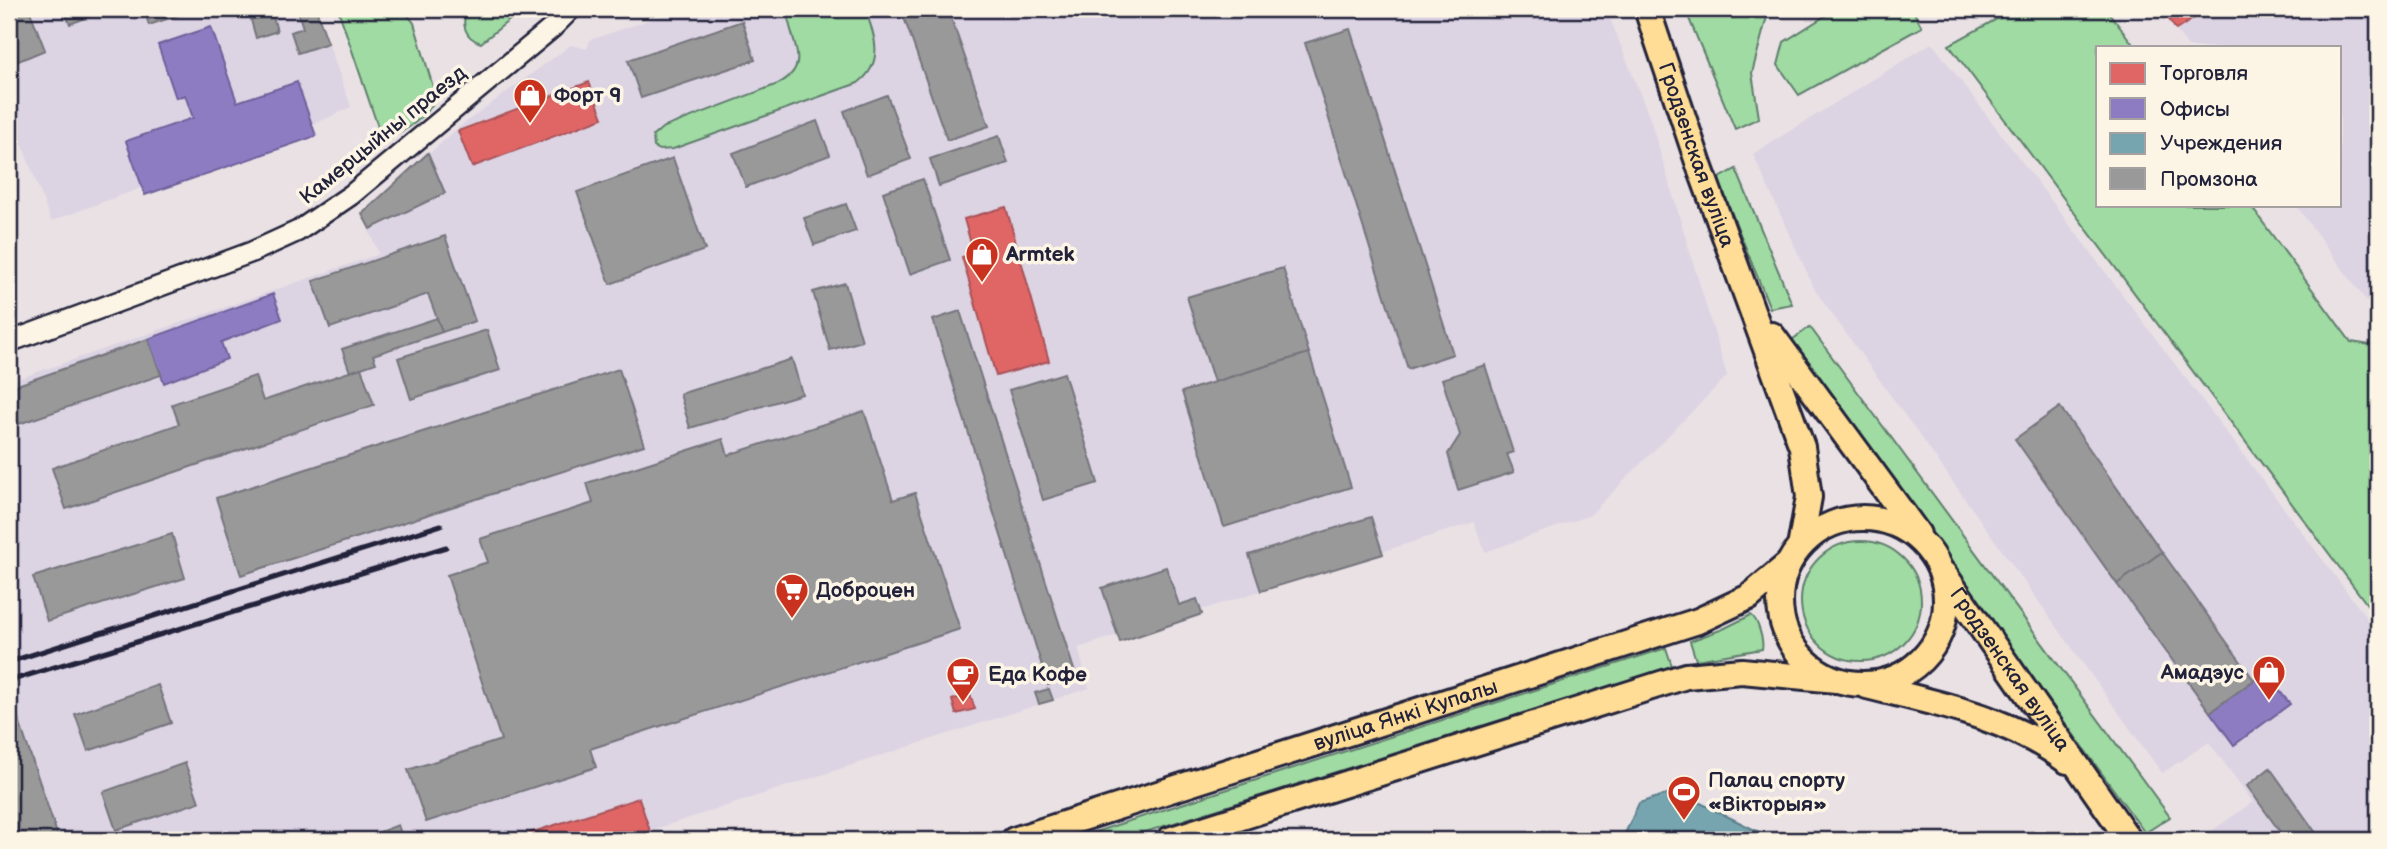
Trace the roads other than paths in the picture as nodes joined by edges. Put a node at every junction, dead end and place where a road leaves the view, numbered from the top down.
1 (571, 9) edge
2 (1647, 9) edge
3 (1750, 299) junction
4 (9, 342) edge
5 (1801, 542) junction
6 (1925, 544) junction
7 (1786, 566) junction
8 (1940, 568) junction
9 (1836, 680) junction
10 (1863, 685) junction
11 (2079, 771) junction
12 (1014, 840) edge
13 (1169, 840) edge
14 (2129, 840) edge

1 - 4 street, Камерцыйны праезд
2 - 3 main road, Гродзенская вуліца
3 - 5 main road, Гродзенская вуліца
3 - 6 main road, Гродзенская вуліца
5 - 6 main road
5 - 7 main road
6 - 8 main road
7 - 9 main road
7 - 12 main road, вуліца Янкі Купалы
8 - 10 main road
8 - 11 main road, Гродзенская вуліца
9 - 10 main road
9 - 13 main road
10 - 11 main road, Гродзенская вуліца
11 - 14 main road, Гродзенская вуліца

